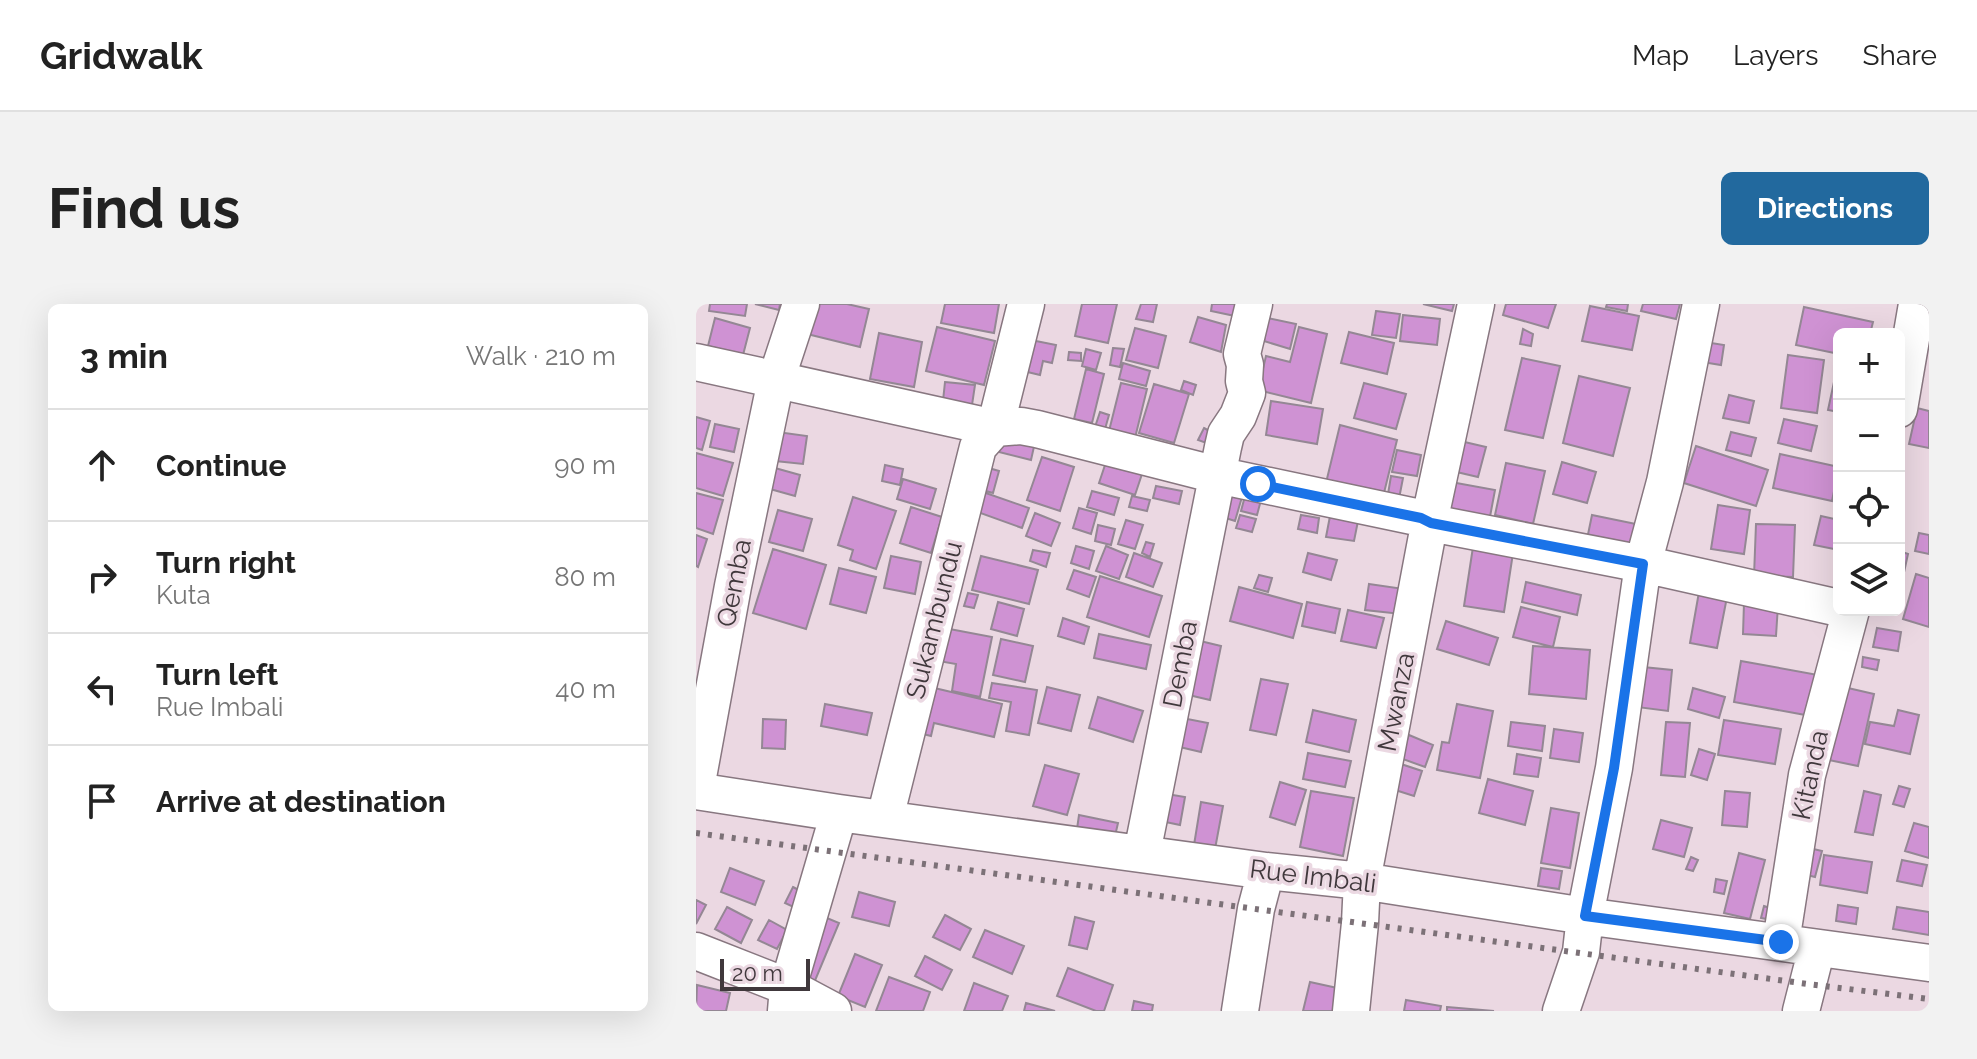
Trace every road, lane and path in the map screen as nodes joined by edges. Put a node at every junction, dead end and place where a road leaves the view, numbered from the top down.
1 (801, 304) edge
2 (1026, 304) edge
3 (1254, 304) edge
4 (1476, 304) edge
5 (1701, 304) edge
6 (1917, 304) edge
7 (696, 362) edge
8 (776, 380) junction
9 (1901, 400) edge
10 (995, 428) junction
11 (1217, 475) junction
12 (1431, 523) junction
13 (1643, 564) junction
14 (1833, 607) edge
15 (1848, 616) edge
16 (696, 790) edge
17 (839, 813) junction
18 (885, 818) junction
19 (1142, 853) junction
20 (1266, 871) junction
21 (1362, 881) junction
22 (1585, 916) junction
23 (1781, 942) junction
24 (1817, 948) junction
25 (696, 951) edge
26 (1929, 963) edge
27 (787, 999) edge
28 (833, 1011) edge
29 (1240, 1011) edge
30 (1351, 1011) edge
31 (1561, 1011) edge
32 (1801, 1011) edge

1 - 8 street, Qemba
2 - 10 street, Sukambundu
3 - 11 street, Demba
4 - 12 street, Mwanza
5 - 13 street
6 - 9 street
7 - 8 street
8 - 10 street
8 - 16 street, Qemba
10 - 11 street
10 - 18 street, Sukambundu
11 - 12 street
11 - 19 street, Demba
12 - 13 street
12 - 21 street, Mwanza
13 - 14 street
13 - 22 street
15 - 23 street, Kitanda
16 - 17 street, Rue Imbali
17 - 18 street, Rue Imbali
17 - 27 street
18 - 19 street, Rue Imbali
19 - 20 street, Rue Imbali
20 - 21 street, Rue Imbali
20 - 29 street
21 - 22 street, Rue Imbali
21 - 30 street, Mwanza
22 - 23 street, Rue Imbali
22 - 31 street
23 - 24 street, Rue Imbali
24 - 26 street, Rue Imbali
24 - 32 street
25 - 27 street
27 - 28 street

